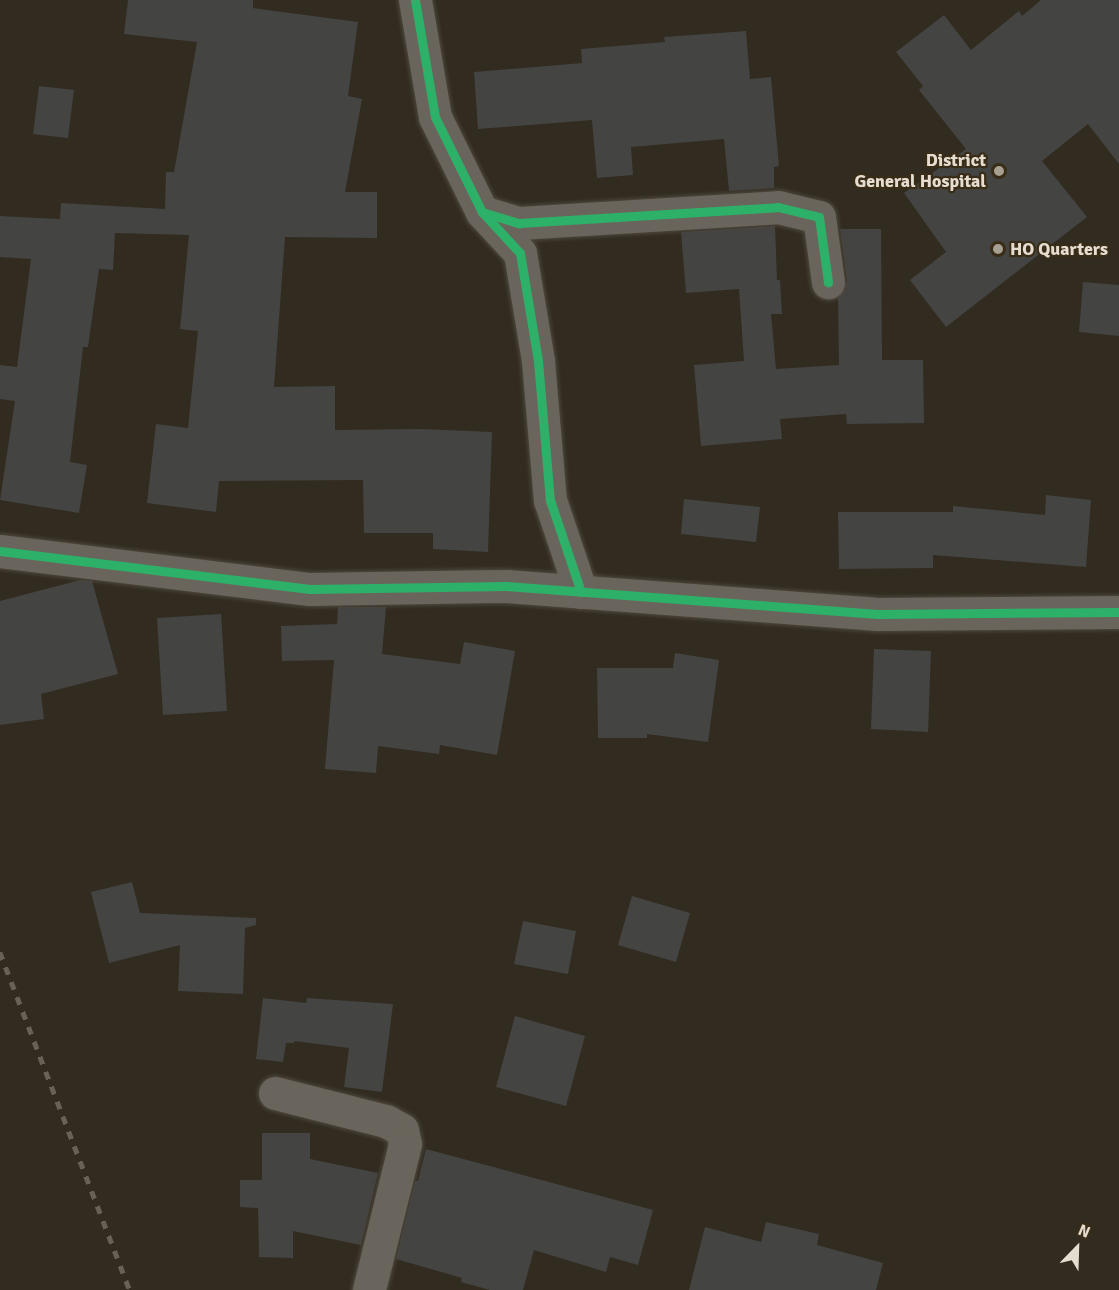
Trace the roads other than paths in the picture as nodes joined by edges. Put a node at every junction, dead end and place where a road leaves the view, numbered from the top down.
1 (415, 0) edge
2 (482, 212) junction
3 (828, 282) dead end
4 (0, 551) edge
5 (581, 592) junction
6 (1119, 612) edge
7 (275, 1093) dead end
8 (369, 1290) edge

1 - 2 street
2 - 3 street
2 - 5 street
4 - 5 street
5 - 6 street
7 - 8 street

